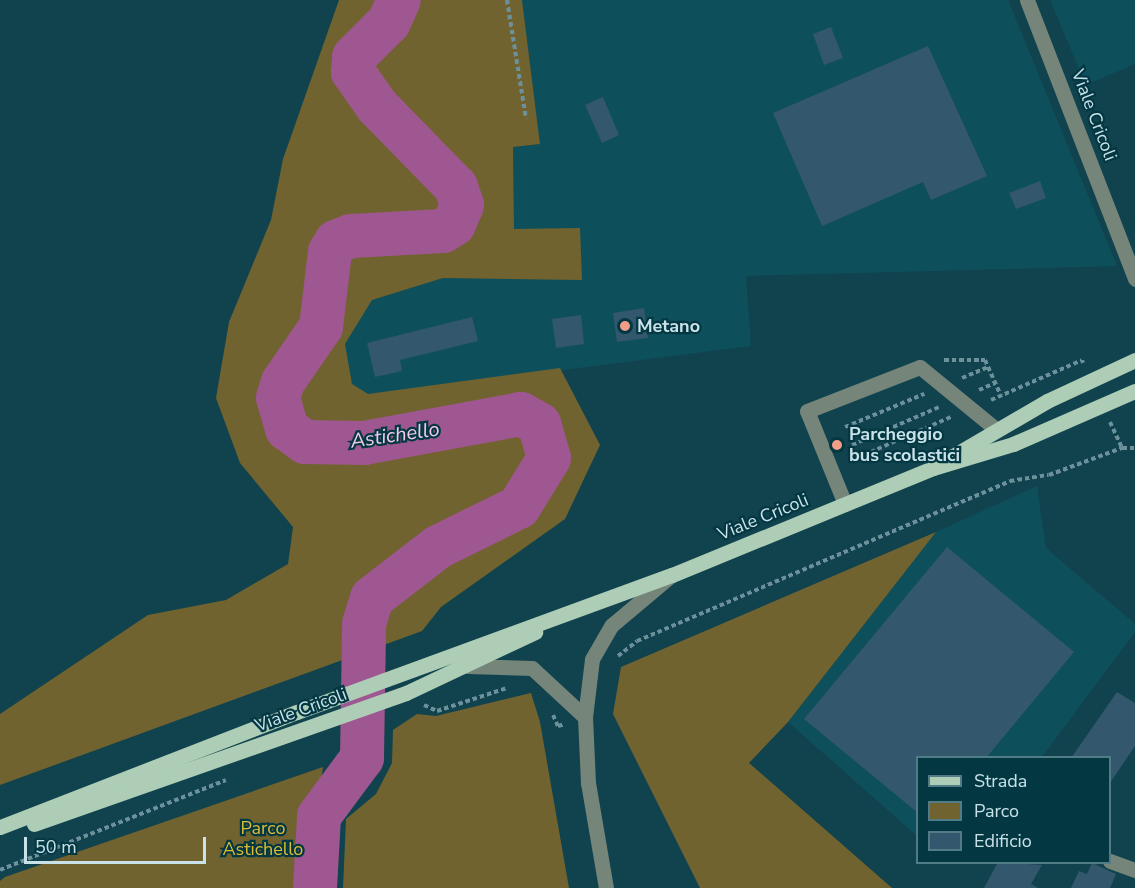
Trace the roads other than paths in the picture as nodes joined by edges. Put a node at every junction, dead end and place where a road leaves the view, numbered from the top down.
1 (1027, 0) edge
2 (1135, 279) edge
3 (1135, 360) edge
4 (1135, 391) edge
5 (997, 430) junction
6 (933, 468) junction
7 (845, 504) junction
8 (672, 575) junction
9 (606, 597) junction
10 (468, 666) junction
11 (585, 717) junction
12 (0, 827) edge
13 (0, 836) edge
14 (1111, 861) edge
15 (1135, 870) edge
16 (606, 888) edge

1 - 2 street, Viale Cricoli
3 - 5 main road, Viale Cricoli
4 - 6 main road, Viale Cricoli
5 - 6 main road, Viale Cricoli
5 - 7 street
6 - 7 main road, Viale Cricoli
7 - 8 main road, Viale Cricoli
8 - 9 main road, Viale Cricoli
8 - 11 street
9 - 10 main road, Viale Cricoli
9 - 12 main road, Viale Cricoli
10 - 11 street
10 - 13 main road, Viale Cricoli
11 - 16 street
14 - 15 street

